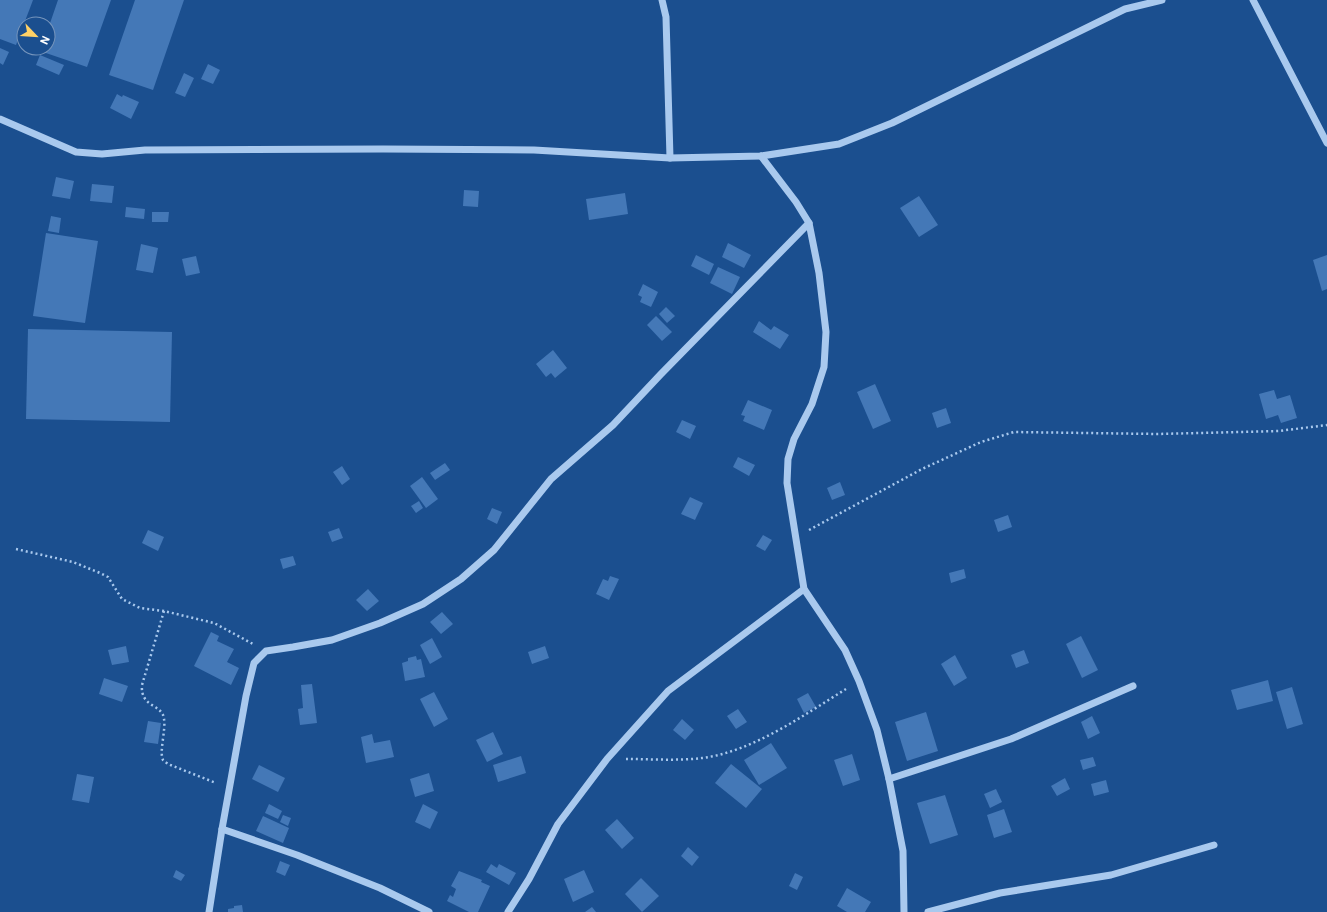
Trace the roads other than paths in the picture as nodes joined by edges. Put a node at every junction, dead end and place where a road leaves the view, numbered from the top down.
1 (662, 0) edge
2 (1162, 0) edge
3 (1253, 0) edge
4 (0, 119) edge
5 (1327, 143) edge
6 (761, 156) junction
7 (670, 158) junction
8 (809, 223) junction
9 (804, 589) junction
10 (1133, 686) dead end
11 (889, 779) junction
12 (222, 829) junction
13 (1214, 845) dead end
14 (209, 912) edge
15 (428, 912) edge
16 (508, 912) edge
17 (904, 912) edge
18 (928, 912) edge

1 - 7 street
2 - 6 street
3 - 5 street
4 - 7 street
6 - 7 street
6 - 8 street
8 - 9 street
8 - 12 street
9 - 11 street
9 - 16 street
10 - 11 street
11 - 17 street
12 - 14 street
12 - 15 street
13 - 18 street

